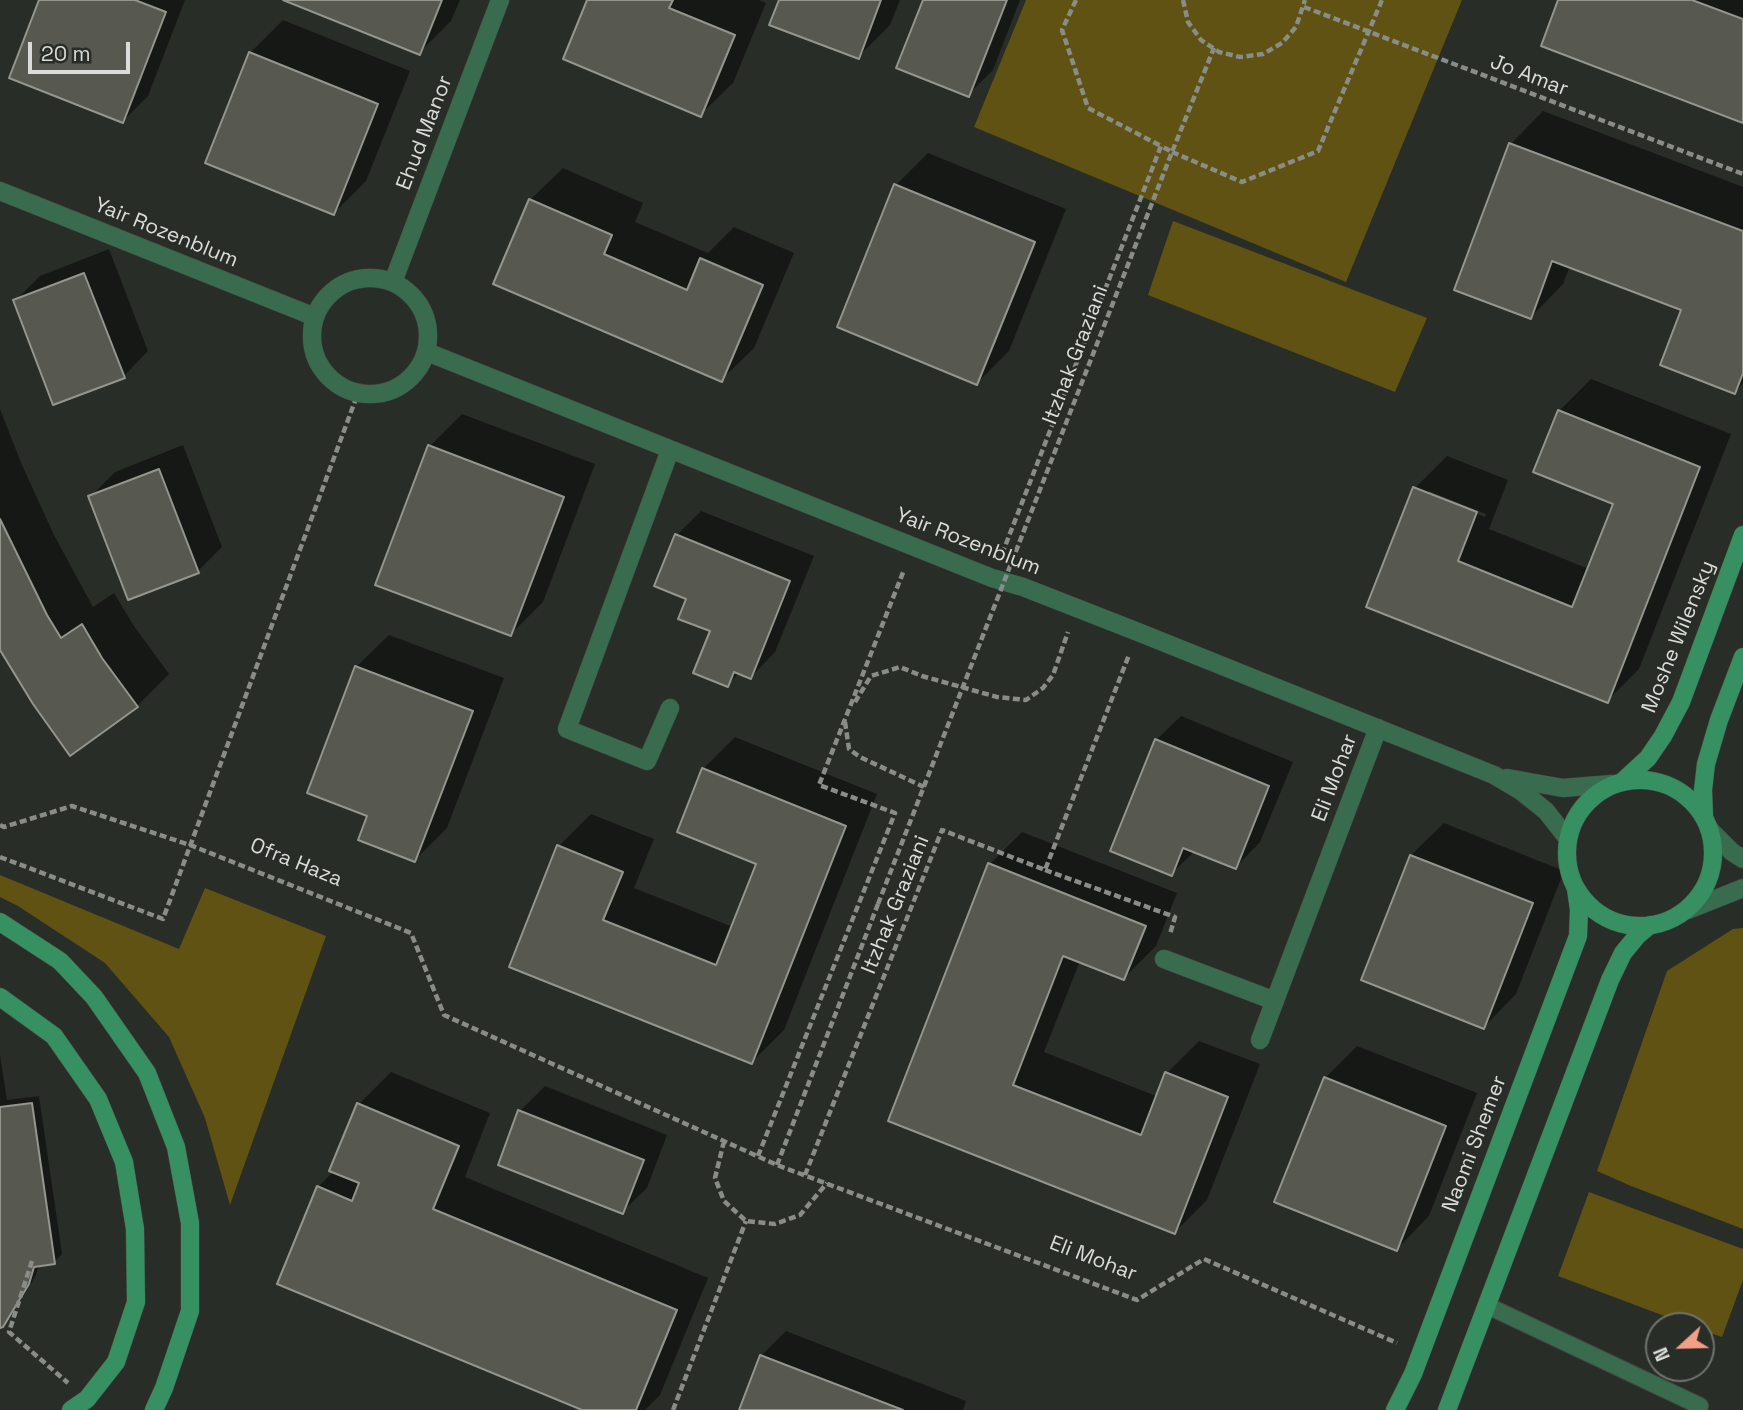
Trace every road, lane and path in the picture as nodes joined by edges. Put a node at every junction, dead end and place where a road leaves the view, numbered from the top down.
1 (500, 0) edge
2 (1076, 0) edge
3 (1183, 0) edge
4 (1305, 0) edge
5 (1382, 0) edge
6 (1304, 7) junction
7 (1368, 32) junction
8 (1214, 48) junction
9 (1161, 146) junction
10 (1172, 152) junction
11 (1743, 174) edge
12 (0, 191) edge
13 (393, 282) junction
14 (315, 317) junction
15 (427, 352) junction
16 (358, 393) junction
17 (670, 450) junction
18 (1743, 535) edge
19 (913, 547) junction
20 (992, 578) junction
21 (1076, 608) junction
22 (1138, 632) junction
23 (1743, 657) edge
24 (670, 708) dead end
25 (1378, 728) junction
26 (1494, 775) junction
27 (1617, 783) junction
28 (924, 787) junction
29 (1707, 822) junction
30 (0, 825) edge
31 (1568, 839) junction
32 (190, 845) junction
33 (0, 857) edge
34 (1743, 859) edge
35 (1045, 870) junction
36 (1743, 888) edge
37 (1576, 889) junction
38 (1688, 910) junction
39 (0, 922) edge
40 (1650, 925) junction
41 (1164, 959) joint
42 (0, 997) edge
43 (1275, 1001) junction
44 (1260, 1040) dead end
45 (724, 1141) junction
46 (758, 1156) junction
47 (778, 1165) junction
48 (805, 1175) junction
49 (827, 1183) junction
50 (746, 1221) junction
51 (32, 1261) dead end
52 (1488, 1306) junction
53 (1421, 1353) junction
54 (87, 1399) junction
55 (1700, 1406) dead end
56 (71, 1410) edge
57 (154, 1410) edge
58 (673, 1410) edge
59 (1395, 1410) edge
60 (1447, 1410) edge

1 - 13 street, Ehud Manor
2 - 9 path
3 - 8 path
4 - 6 path
5 - 7 path
6 - 7 path, Jo Amar
6 - 8 path
7 - 10 path
7 - 11 path, Jo Amar
8 - 10 path, Itzhak Graziani
9 - 10 path
9 - 20 path, Itzhak Graziani
10 - 28 path, Itzhak Graziani, bridge
12 - 14 street, Yair Rozenblum
13 - 14 street
13 - 15 street
14 - 16 street
15 - 16 street
15 - 17 street, Yair Rozenblum
16 - 32 path
17 - 19 street, Yair Rozenblum
17 - 24 street
18 - 27 street, Moshe Wilensky
19 - 20 street, Yair Rozenblum
19 - 46 path, Itzhak Graziani
20 - 21 street, Yair Rozenblum
21 - 22 street, Yair Rozenblum
21 - 28 path
22 - 25 street, Yair Rozenblum
22 - 35 path
23 - 29 street
25 - 26 street, Yair Rozenblum
25 - 43 street, Eli Mohar
26 - 27 street
26 - 31 street
27 - 29 street
27 - 31 street
28 - 47 path, Itzhak Graziani, bridge
29 - 34 street
29 - 38 street
30 - 32 path, Ofra Haza
31 - 37 street
32 - 33 path
32 - 45 path, Ofra Haza
35 - 41 path
35 - 48 path, Itzhak Graziani
36 - 38 street
37 - 40 street
37 - 53 street, Naomi Shemer
38 - 40 street
39 - 57 street
40 - 52 street
41 - 43 street
42 - 54 street
43 - 44 street, Eli Mohar
45 - 46 path, Ofra Haza
45 - 50 path
46 - 47 path, Ofra Haza
47 - 48 path, Eli Mohar
48 - 49 path, Eli Mohar
49 - 50 path
49 - 53 path, Eli Mohar
50 - 58 path
51 - 54 path
52 - 55 lane
52 - 60 street
53 - 59 street, Naomi Shemer
54 - 56 street

